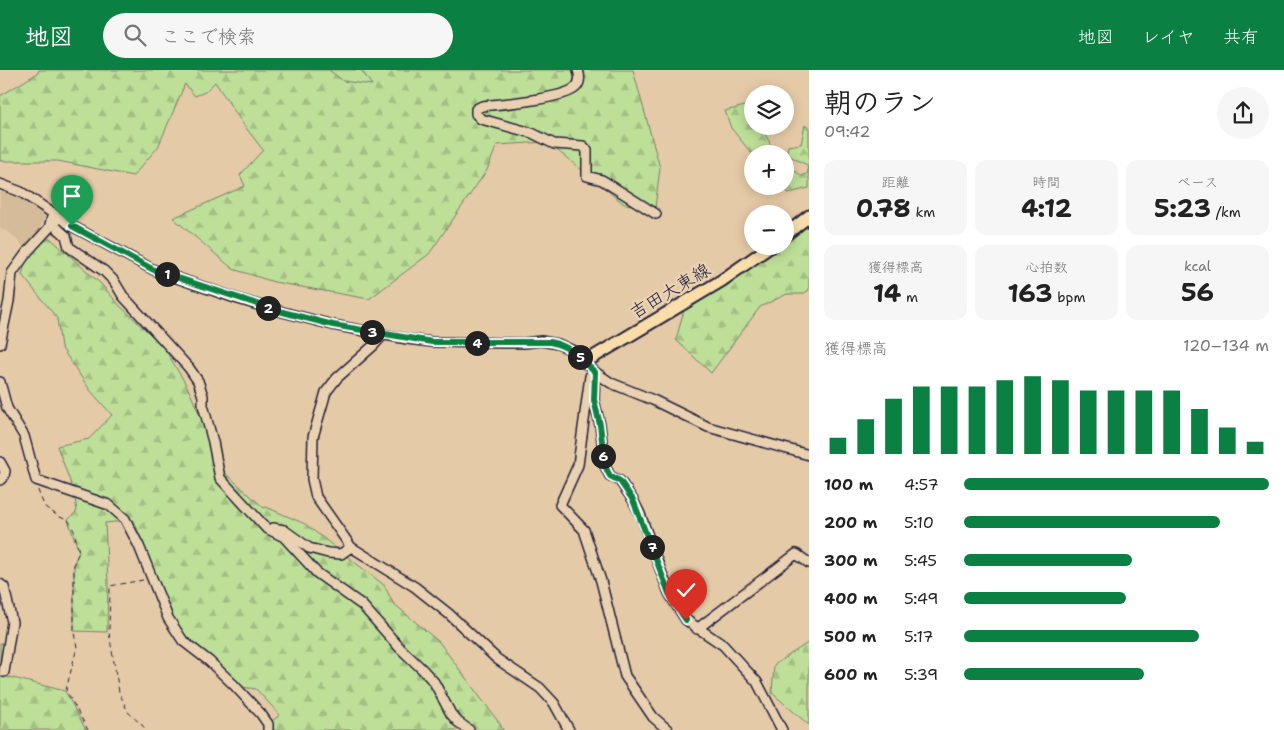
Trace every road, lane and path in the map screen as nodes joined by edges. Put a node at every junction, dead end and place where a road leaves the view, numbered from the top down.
1 (578, 70) edge
2 (0, 184) edge
3 (52, 212) junction
4 (656, 214) dead end
5 (809, 216) edge
6 (794, 228) edge
7 (758, 255) edge
8 (383, 334) junction
9 (0, 344) edge
10 (590, 367) junction
11 (0, 382) edge
12 (809, 455) edge
13 (0, 462) edge
14 (0, 480) edge
15 (36, 480) junction
16 (266, 528) junction
17 (351, 547) junction
18 (809, 563) edge
19 (152, 578) junction
20 (0, 584) edge
21 (697, 629) junction
22 (4, 672) dead end
23 (88, 730) edge
24 (147, 730) edge
25 (268, 730) edge
26 (469, 730) edge
27 (569, 730) edge
28 (668, 730) edge
29 (782, 730) edge

1 - 4 street
2 - 3 street
3 - 8 street
3 - 9 street
3 - 16 street
5 - 6 main road
7 - 10 main road, 吉田大東線
8 - 10 street
8 - 17 street
10 - 12 street
10 - 21 street
10 - 28 street
11 - 15 street
13 - 14 street
15 - 19 street
15 - 23 path
16 - 17 street
16 - 26 street
17 - 27 street
18 - 21 street
19 - 24 path
19 - 25 street
20 - 22 street
21 - 29 street

